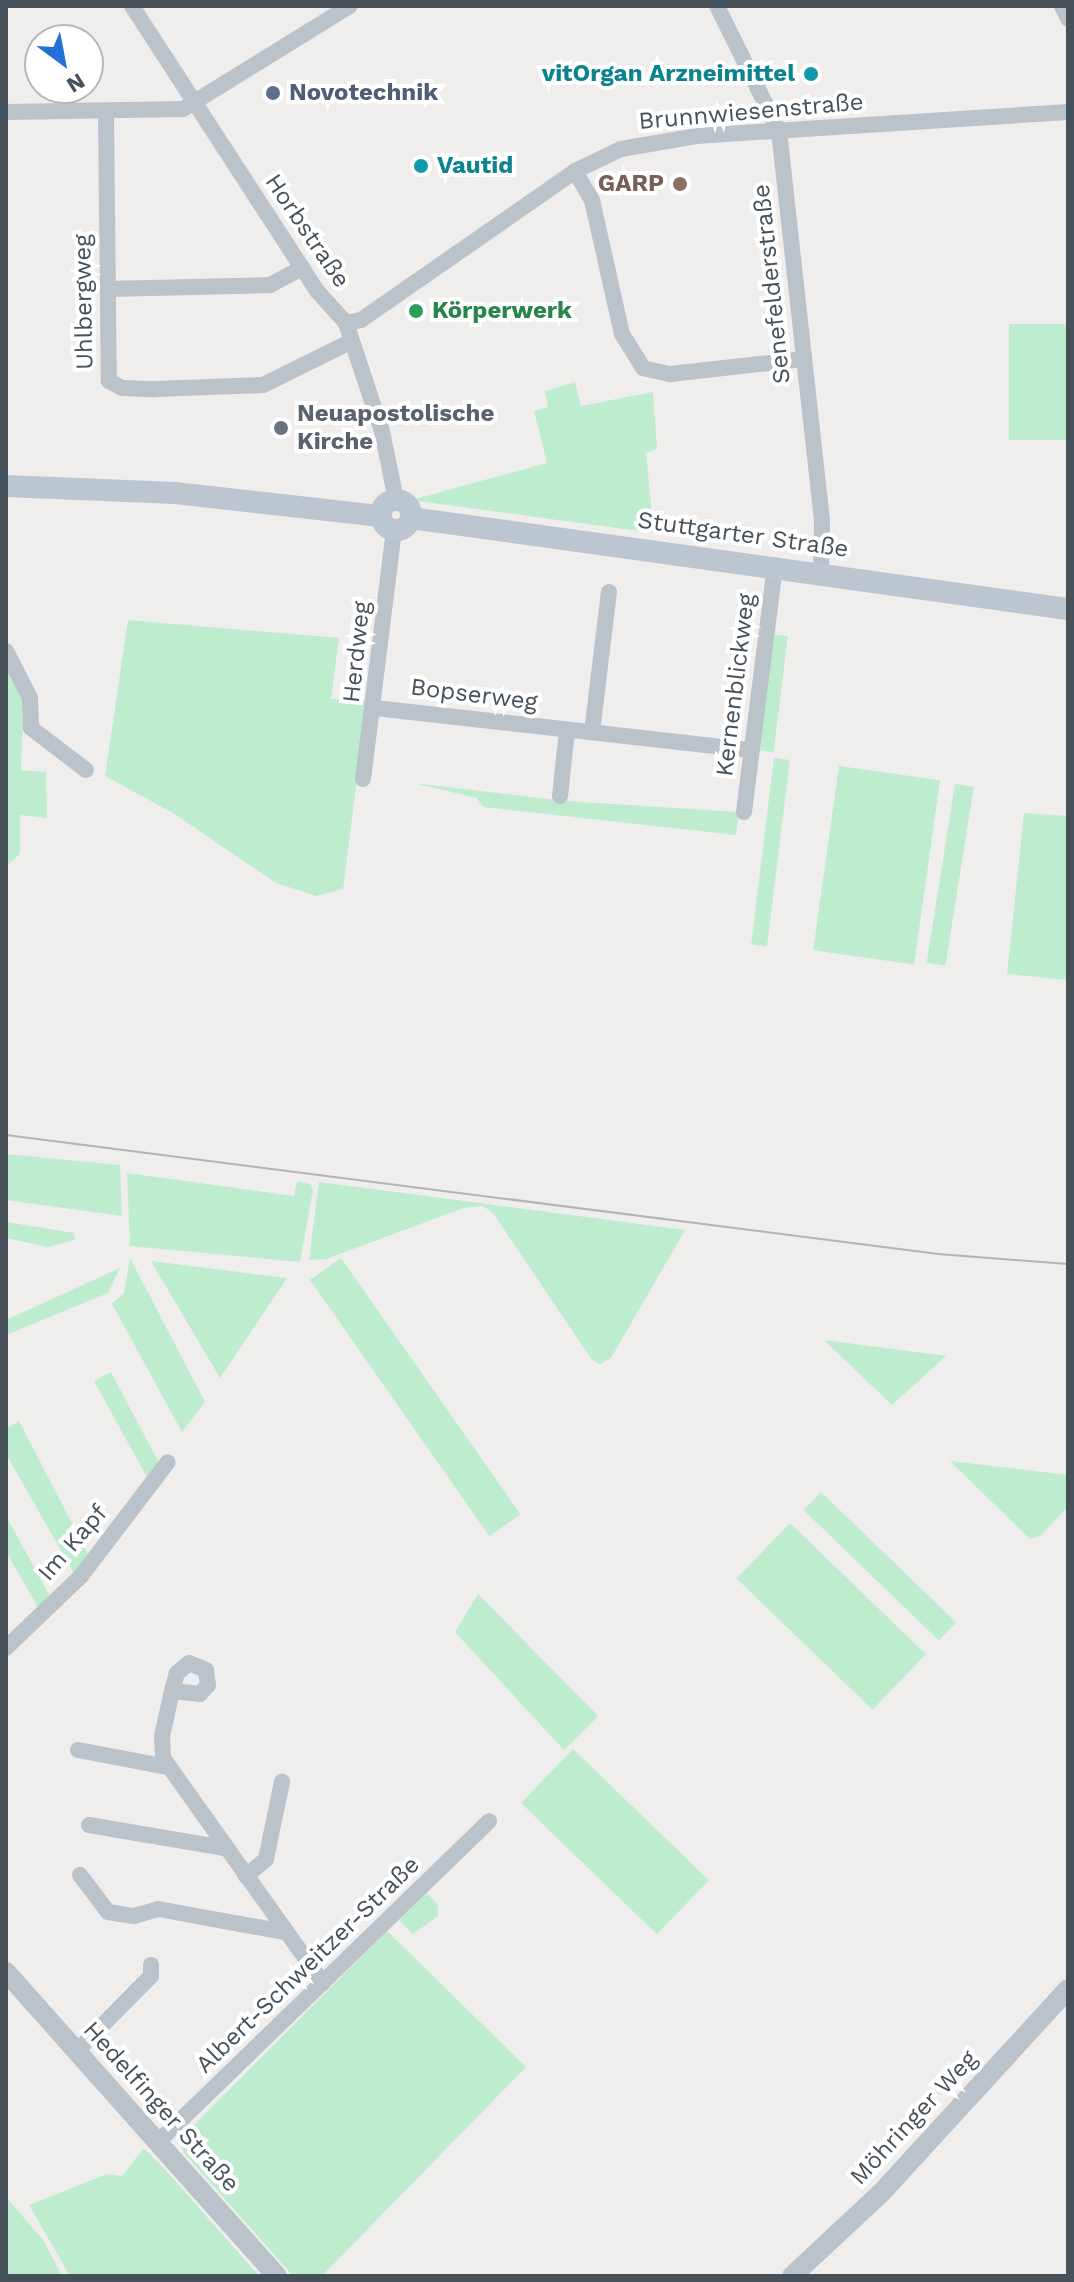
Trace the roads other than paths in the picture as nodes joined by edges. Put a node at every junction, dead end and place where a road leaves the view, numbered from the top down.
1 (132, 6) edge
2 (350, 6) edge
3 (717, 6) edge
4 (1062, 6) edge
5 (1068, 19) edge
6 (192, 104) junction
7 (6, 112) edge
8 (106, 112) junction
9 (1068, 112) edge
10 (779, 131) junction
11 (575, 171) junction
12 (302, 268) junction
13 (108, 289) junction
14 (346, 323) junction
15 (350, 342) junction
16 (804, 359) junction
17 (6, 486) edge
18 (396, 516) junction
19 (775, 565) junction
20 (821, 571) junction
21 (609, 592) dead end
22 (1068, 609) edge
23 (6, 651) edge
24 (375, 708) junction
25 (567, 730) junction
26 (592, 732) junction
27 (751, 750) junction
28 (86, 770) dead end
29 (363, 779) dead end
30 (560, 796) dead end
31 (744, 812) dead end
32 (168, 1462) dead end
33 (6, 1648) edge
34 (172, 1691) dead end
35 (78, 1750) dead end
36 (168, 1767) junction
37 (282, 1782) dead end
38 (489, 1821) dead end
39 (89, 1825) dead end
40 (225, 1848) junction
41 (80, 1875) dead end
42 (246, 1876) junction
43 (285, 1932) junction
44 (151, 1965) dead end
45 (6, 1972) edge
46 (323, 1983) junction
47 (1068, 1989) edge
48 (76, 2052) junction
49 (158, 2142) junction
50 (277, 2276) edge
51 (792, 2276) edge

1 - 6 street, Horbstraße
2 - 6 street
3 - 10 street, Senefelderstraße
4 - 5 street
6 - 8 street
6 - 12 street, Horbstraße
7 - 8 street
8 - 13 street, Uhlbergweg
9 - 10 street, Brunnwiesenstraße
10 - 11 street, Brunnwiesenstraße
10 - 16 street, Senefelderstraße
11 - 14 street, Brunnwiesenstraße
11 - 16 street
12 - 13 street
12 - 14 street, Horbstraße
13 - 15 street, Uhlbergweg
14 - 15 street, Horbstraße
15 - 18 street, Horbstraße
16 - 20 street, Senefelderstraße
17 - 18 main road, Stuttgarter Straße
18 - 19 main road, Stuttgarter Straße
18 - 24 street, Herdweg
19 - 20 main road, Stuttgarter Straße
19 - 27 street, Kernenblickweg
20 - 22 main road, Stuttgarter Straße
21 - 26 street
23 - 28 street
24 - 25 street, Bopserweg
24 - 29 street, Herdweg
25 - 26 street, Bopserweg
25 - 30 street, Bopserweg
26 - 27 street, Bopserweg
27 - 31 street, Kernenblickweg
32 - 33 street, Im Kapf
34 - 36 street
35 - 36 street
36 - 40 street
37 - 42 street
38 - 46 street, Albert-Schweitzer-Straße
39 - 40 street
40 - 42 street
41 - 43 street
42 - 43 street
43 - 46 street
44 - 48 street
45 - 48 street, Hedelfinger Straße
46 - 49 street, Albert-Schweitzer-Straße
47 - 51 street, Möhringer Weg
48 - 49 street, Hedelfinger Straße
49 - 50 street, Hedelfinger Straße

